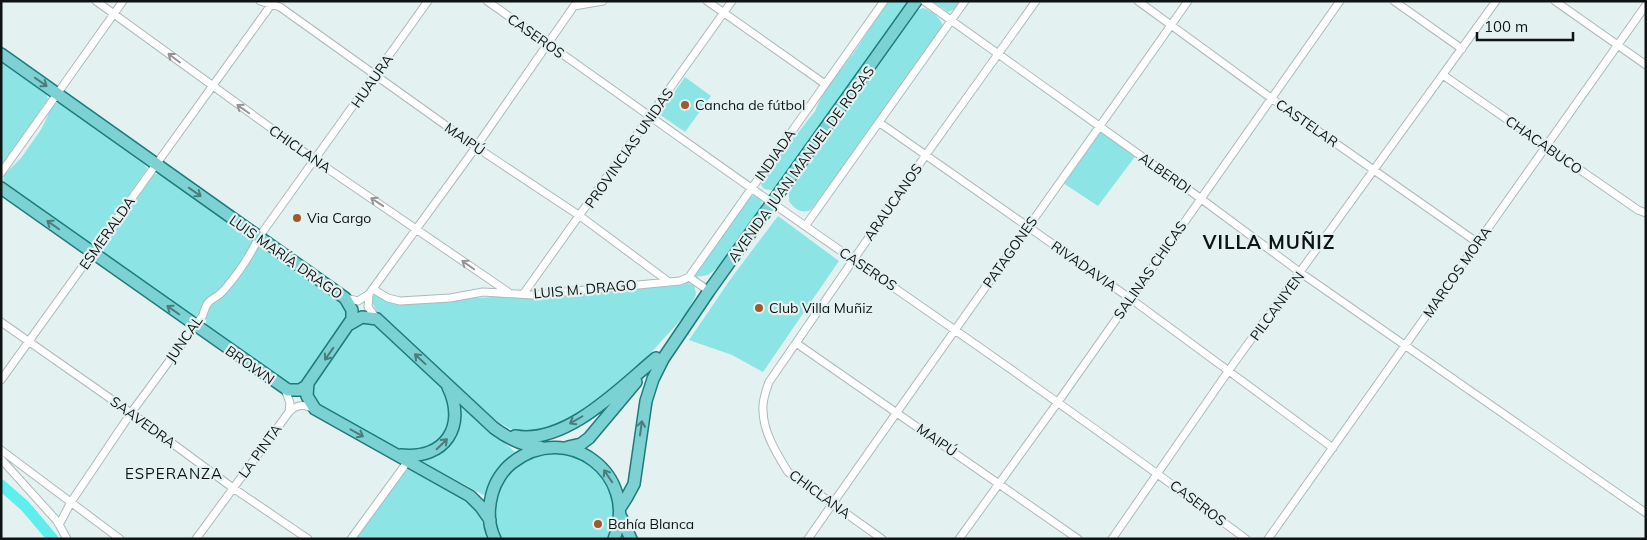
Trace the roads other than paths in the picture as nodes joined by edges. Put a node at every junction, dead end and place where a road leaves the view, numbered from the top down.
1 (96, 1) edge
2 (123, 1) edge
3 (260, 1) edge
4 (428, 1) edge
5 (487, 1) edge
6 (603, 1) edge
7 (707, 1) edge
8 (732, 1) edge
9 (884, 1) edge
10 (916, 1) edge
11 (924, 1) edge
12 (965, 1) edge
13 (1036, 1) edge
14 (1138, 1) edge
15 (1188, 1) edge
16 (1340, 1) edge
17 (1394, 1) edge
18 (1496, 1) edge
19 (1555, 1) edge
20 (272, 3) edge
21 (574, 4) edge
22 (1646, 5) edge
23 (114, 14) junction
24 (723, 14) junction
25 (952, 21) junction
26 (1171, 25) junction
27 (548, 44) junction
28 (1617, 46) junction
29 (1462, 49) junction
30 (1, 54) edge
31 (999, 55) junction
32 (1646, 65) edge
33 (376, 74) junction
34 (1443, 75) junction
35 (825, 84) junction
36 (213, 87) junction
37 (57, 94) junction
38 (1272, 98) junction
39 (651, 116) junction
40 (880, 123) junction
41 (1100, 127) junction
42 (476, 147) junction
43 (1546, 147) junction
44 (925, 156) junction
45 (316, 160) junction
46 (155, 164) junction
47 (1374, 170) junction
48 (1, 174) edge
49 (1, 188) edge
50 (752, 188) junction
51 (1200, 198) junction
52 (773, 203) junction
53 (1646, 213) edge
54 (580, 216) junction
55 (806, 226) junction
56 (1028, 227) junction
57 (417, 229) junction
58 (259, 237) junction
59 (1478, 243) junction
60 (93, 253) junction
61 (853, 259) junction
62 (1301, 273) junction
63 (689, 277) junction
64 (669, 282) junction
65 (680, 282) joint
66 (709, 291) junction
67 (371, 292) junction
68 (508, 293) junction
69 (524, 294) junction
70 (345, 298) junction
71 (1131, 298) junction
72 (377, 319) junction
73 (1, 322) edge
74 (350, 324) junction
75 (195, 326) junction
76 (685, 326) junction
77 (956, 328) junction
78 (30, 342) junction
79 (796, 343) junction
80 (1406, 345) junction
81 (656, 358) junction
82 (1229, 370) junction
83 (1, 380) edge
84 (308, 383) junction
85 (445, 383) junction
86 (285, 389) junction
87 (1058, 402) junction
88 (314, 409) junction
89 (763, 410) joint
90 (131, 412) junction
91 (289, 412) junction
92 (898, 413) junction
93 (494, 428) junction
94 (548, 447) junction
95 (563, 447) junction
96 (1333, 448) junction
97 (1, 450) edge
98 (397, 455) junction
99 (1, 459) edge
100 (408, 461) junction
101 (1158, 473) junction
102 (999, 483) junction
103 (233, 488) junction
104 (70, 502) junction
105 (832, 503) junction
106 (620, 511) junction
107 (1646, 513) edge
108 (490, 520) junction
109 (59, 525) junction
110 (809, 538) edge
111 (67, 539) edge
112 (120, 539) edge
113 (196, 539) edge
114 (308, 539) edge
115 (351, 539) edge
116 (495, 539) edge
117 (614, 539) edge
118 (631, 539) edge
119 (882, 539) edge
120 (959, 539) edge
121 (1078, 539) edge
122 (1112, 539) edge
123 (1246, 539) edge
124 (1268, 539) edge

1 - 23 street, CHICLANA
2 - 23 street
3 - 20 street, MAIPÚ
4 - 33 street, HUAURA
5 - 27 street, CASEROS
6 - 21 street
7 - 24 street
8 - 24 street, PROVINCIAS UNIDAS
9 - 35 street, INDIADA
10 - 52 main road, AVENIDA JUAN MANUEL DE ROSAS
11 - 25 street, ALBERDI
12 - 25 street
13 - 31 street, ARAUCANOS
14 - 26 street, CASTELAR
15 - 26 street, PATAGONES
16 - 38 street, SALINAS CHICAS
17 - 29 street
18 - 29 street, PILCANIYEN
19 - 28 street
20 - 33 street, MAIPÚ
20 - 36 street, ESMERALDA
21 - 27 street
22 - 28 street, MARCOS MORA
36 -> 23 street, CHICLANA
23 - 37 street
24 - 35 street
24 - 39 street, PROVINCIAS UNIDAS
25 - 31 street, ALBERDI
25 - 40 street
26 - 38 street, CASTELAR
26 - 41 street, PATAGONES
27 - 39 street, CASEROS
27 - 42 street
28 - 32 street
28 - 43 street, MARCOS MORA
29 - 34 street, PILCANIYEN
30 -> 37 main road, LUIS MARÍA DRAGO
31 - 41 street, ALBERDI
31 - 44 street, ARAUCANOS
33 - 42 street, MAIPÚ
33 - 45 street, HUAURA
34 - 43 street, CHACABUCO
34 - 47 street, PILCANIYEN
35 - 50 street, INDIADA
45 -> 36 street, CHICLANA
36 - 46 street, ESMERALDA
37 - 46 main road, LUIS MARÍA DRAGO
37 - 48 street
38 - 47 street, CASTELAR
38 - 51 street, SALINAS CHICAS
39 - 50 street, CASEROS
39 - 54 street, PROVINCIAS UNIDAS
40 - 44 street, RIVADAVIA
40 - 55 street
41 - 51 street, ALBERDI
41 - 56 street, PATAGONES
42 - 54 street, MAIPÚ
42 - 57 street
43 - 53 street, CHACABUCO
43 - 59 street, MARCOS MORA
44 - 56 street, RIVADAVIA
44 - 61 street, ARAUCANOS
57 -> 45 street, CHICLANA
45 - 58 street, JUNCAL
46 -> 58 main road, LUIS MARÍA DRAGO
46 - 60 street, ESMERALDA
47 - 59 street, CASTELAR
47 - 62 street, PILCANIYEN
60 -> 49 main road, BROWN
50 - 52 street, CASEROS
50 - 63 street, INDIADA
51 - 62 street, ALBERDI
51 - 71 street, SALINAS CHICAS
52 - 55 street, CASEROS
52 - 66 main road, AVENIDA JUAN MANUEL DE ROSAS
54 - 64 street, MAIPÚ
54 - 69 street, PROVINCIAS UNIDAS
55 - 61 street, CASEROS
56 - 71 street, RIVADAVIA
56 - 77 street, PATAGONES
57 - 67 street
68 -> 57 street, CHICLANA
58 - 70 main road, LUIS MARÍA DRAGO
58 - 75 street, JUNCAL
59 - 80 street, MARCOS MORA
75 -> 60 main road, BROWN
60 - 78 street, ESMERALDA
61 - 77 street, CASEROS
61 - 79 street, ARAUCANOS
62 - 80 street, ALBERDI
62 - 82 street, PILCANIYEN
63 - 65 street, INDIADA
63 - 66 street
64 - 65 street, LUIS M. DRAGO
64 - 69 street, LUIS M. DRAGO
66 - 76 main road, AVENIDA JUAN MANUEL DE ROSAS
67 - 68 street, LUIS M. DRAGO
67 - 70 street
67 - 72 street
68 - 69 street, LUIS M. DRAGO
70 - 74 main road, LUIS MARÍA DRAGO
71 - 82 street, RIVADAVIA
71 - 87 street, SALINAS CHICAS
72 - 74 main road
85 -> 72 main road
73 - 78 street, SAAVEDRA
74 -> 84 main road
75 - 86 main road, BROWN
75 - 90 street, JUNCAL
76 - 81 main road, AVENIDA JUAN MANUEL DE ROSAS
106 -> 76 main road, AVENIDA JUAN MANUEL DE ROSAS
77 - 87 street, CASEROS
77 - 92 street, PATAGONES
78 - 83 street, ESMERALDA
78 - 90 street, SAAVEDRA
79 - 89 street, ARAUCANOS
79 - 92 street, MAIPÚ
80 - 96 street, MARCOS MORA
80 - 107 street, ALBERDI
81 -> 93 main road
81 - 95 main road, AVENIDA JUAN MANUEL DE ROSAS
82 - 96 street, RIVADAVIA
82 - 101 street, PILCANIYEN
84 - 86 main road, BROWN
84 - 88 main road
85 - 93 main road
98 -> 85 main road
86 - 91 street, LA PINTA
87 - 101 street, CASEROS
87 - 102 street, SALINAS CHICAS
88 - 91 street, LA PINTA
88 -> 98 main road
89 - 105 street, CHICLANA
90 - 103 street, SAAVEDRA
90 - 104 street, JUNCAL
91 - 103 street, LA PINTA
92 - 102 street, MAIPÚ
92 - 105 street, PATAGONES
93 - 94 main road
94 - 95 main road
94 - 108 main road
106 -> 95 main road
96 - 124 street, MARCOS MORA
97 - 104 street
98 - 100 main road
99 - 109 street
100 - 108 main road
100 - 115 street
101 - 122 street, PILCANIYEN
101 - 123 street, CASEROS
102 - 120 street, SALINAS CHICAS
102 - 121 street, MAIPÚ
103 - 113 street, LA PINTA
103 - 114 street, SAAVEDRA
104 - 109 street, JUNCAL
104 - 112 street
105 - 110 street, PATAGONES
105 - 119 street, CHICLANA
106 - 117 main road
106 - 118 main road
108 - 116 main road
109 - 111 street

